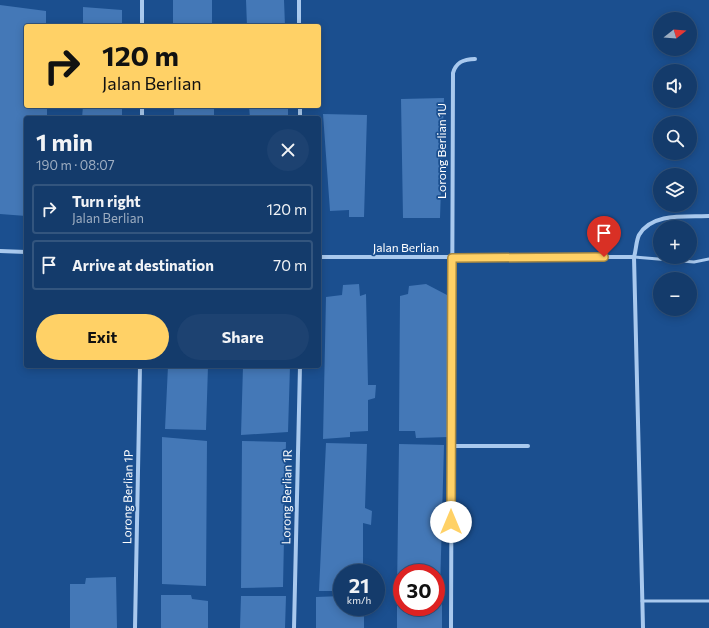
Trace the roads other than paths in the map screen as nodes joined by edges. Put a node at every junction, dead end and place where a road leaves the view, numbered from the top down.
1 (142, 0) edge
2 (298, 0) edge
3 (142, 24) edge
4 (299, 24) edge
5 (475, 59) dead end
6 (709, 216) edge
7 (0, 251) edge
8 (24, 252) edge
9 (321, 257) edge
10 (634, 257) junction
11 (452, 258) junction
12 (709, 259) edge
13 (140, 368) edge
14 (300, 368) edge
15 (451, 446) junction
16 (528, 446) dead end
17 (709, 601) edge
18 (642, 602) junction
19 (135, 628) edge
20 (294, 628) edge
21 (451, 628) edge
22 (643, 628) edge

1 - 3 street
2 - 4 street
5 - 11 street, Lorong Berlian 1U
6 - 10 street
7 - 8 street
9 - 11 street, Jalan Berlian
10 - 11 street, Jalan Berlian
10 - 12 lane
10 - 18 street
11 - 15 street, Lorong Berlian 1U
13 - 19 street, Lorong Berlian 1P
14 - 20 street, Lorong Berlian 1R
15 - 16 street
15 - 21 street, Lorong Berlian 1U
17 - 18 lane
18 - 22 street

